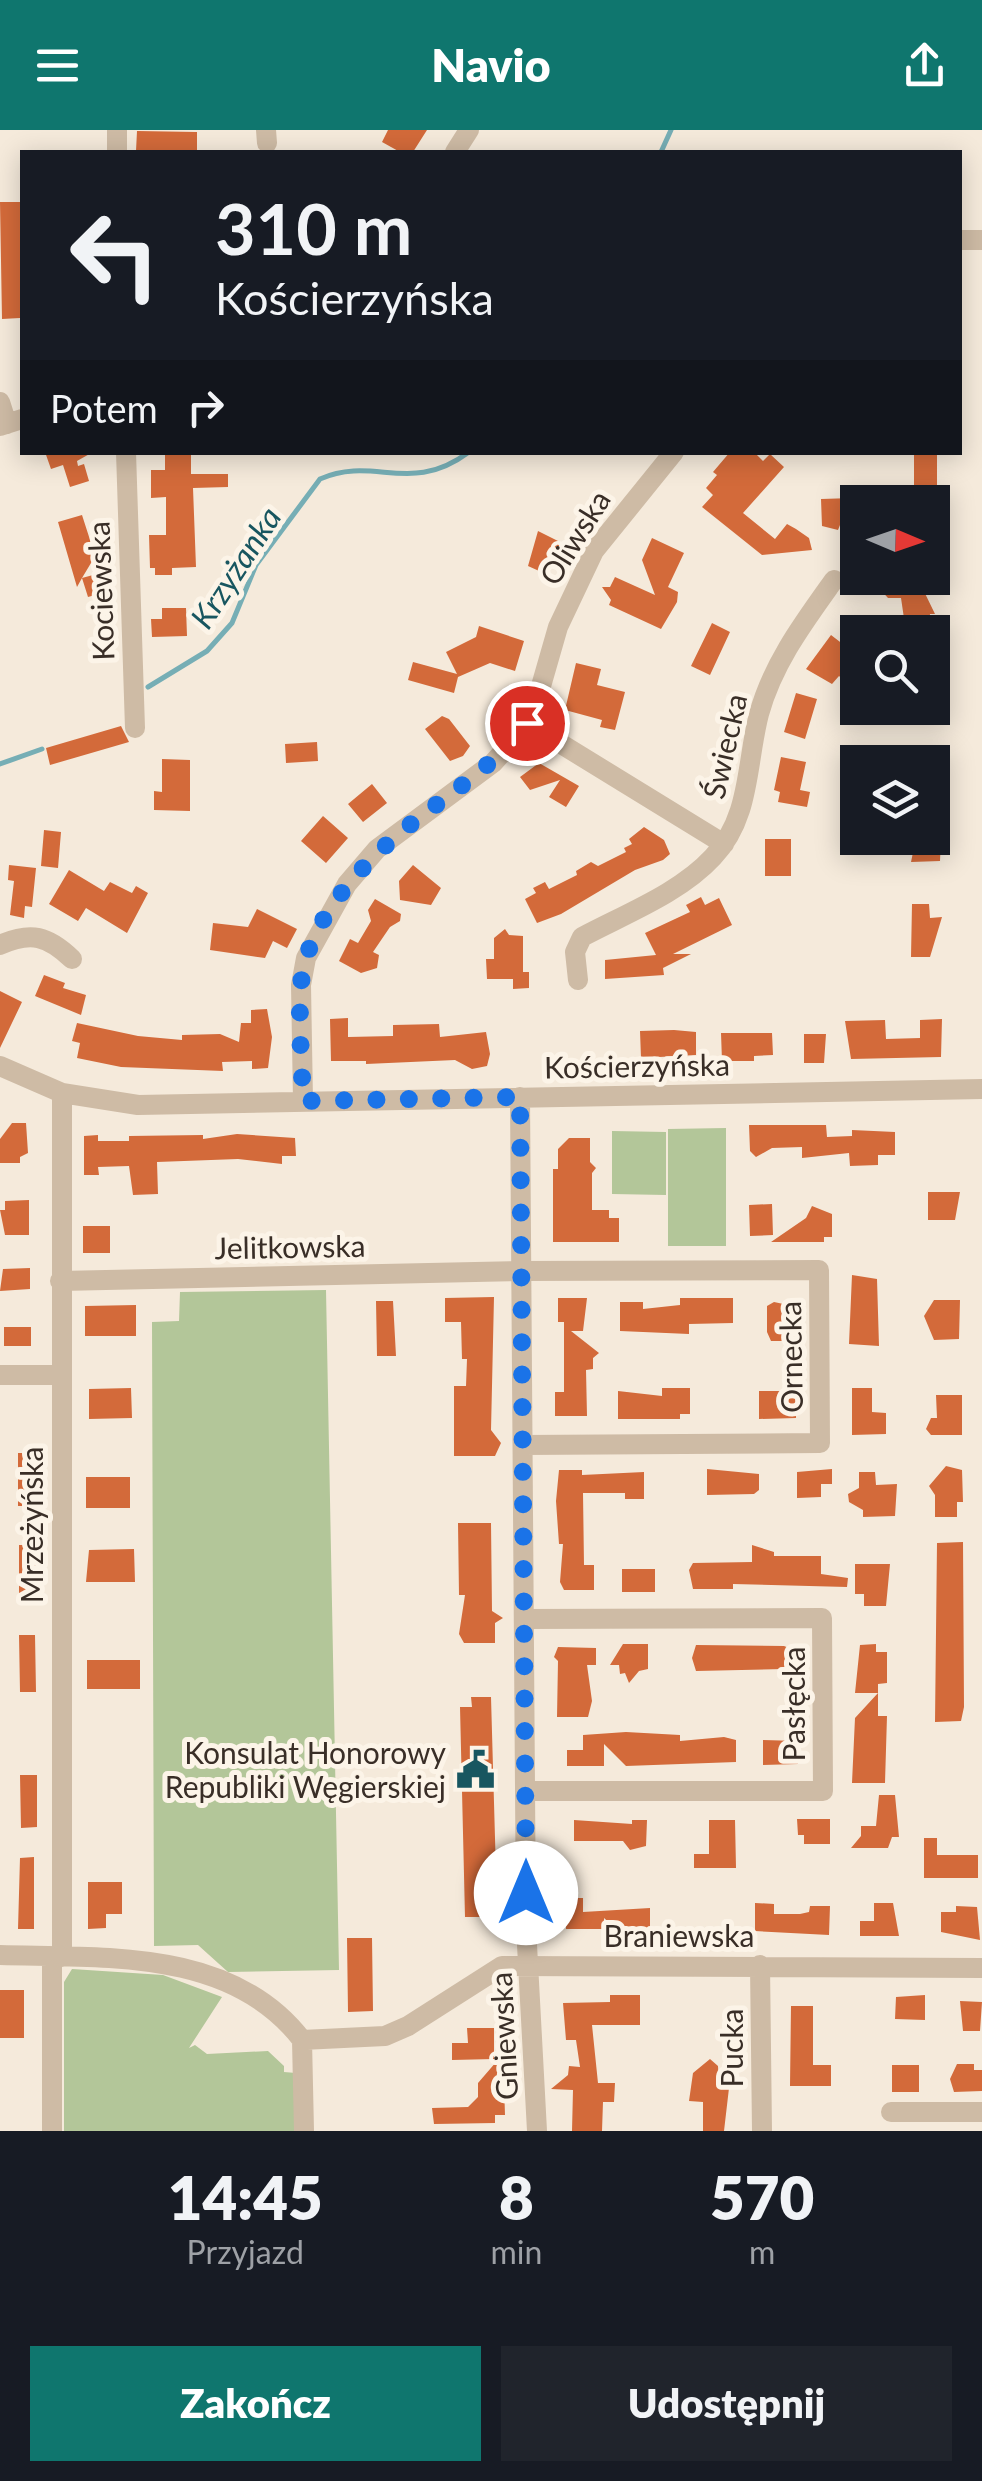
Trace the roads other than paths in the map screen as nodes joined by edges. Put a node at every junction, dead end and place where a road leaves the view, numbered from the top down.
1 (0, 402) edge
2 (10, 423) edge
3 (126, 455) edge
4 (672, 455) edge
5 (834, 580) dead end
6 (527, 723) junction
7 (135, 728) dead end
8 (724, 844) junction
9 (0, 945) edge
10 (72, 959) dead end
11 (578, 980) dead end
12 (0, 1066) edge
13 (982, 1090) edge
14 (62, 1093) junction
15 (520, 1097) junction
16 (303, 1101) junction
17 (522, 1270) junction
18 (60, 1281) junction
19 (0, 1375) edge
20 (60, 1376) junction
21 (523, 1445) junction
22 (524, 1619) junction
23 (526, 1792) junction
24 (0, 1955) edge
25 (57, 1957) junction
26 (529, 1964) junction
27 (760, 1965) junction
28 (982, 1968) edge
29 (302, 2040) junction
30 (891, 2112) dead end
31 (982, 2112) edge
32 (52, 2131) edge
33 (304, 2131) edge
34 (538, 2131) edge
35 (762, 2131) edge

1 - 2 street
3 - 7 street, Kociewska
4 - 6 street, Oliwska
5 - 8 street, Świecka
6 - 8 street
6 - 16 street, Oliwska
8 - 11 street, Świecka
9 - 10 street
12 - 14 street, Kościerzyńska
13 - 15 street, Kościerzyńska
14 - 16 street, Kościerzyńska
14 - 18 street, Mrzeżyńska
15 - 16 street, Kościerzyńska
15 - 17 street, Gniewska
17 - 18 street, Jelitkowska
17 - 21 street, Gniewska
17 - 21 street, Ornecka
18 - 20 street, Mrzeżyńska
19 - 20 street
20 - 25 street, Mrzeżyńska
21 - 22 street, Gniewska
22 - 23 street, Gniewska
22 - 23 street, Pasłęcka
23 - 26 street, Gniewska
24 - 25 street
25 - 29 street
25 - 32 street, Mrzeżyńska
26 - 27 street, Braniewska
26 - 29 street, Braniewska
26 - 34 street, Gniewska
27 - 28 street, Braniewska
27 - 35 street, Pucka
29 - 33 street
30 - 31 street

